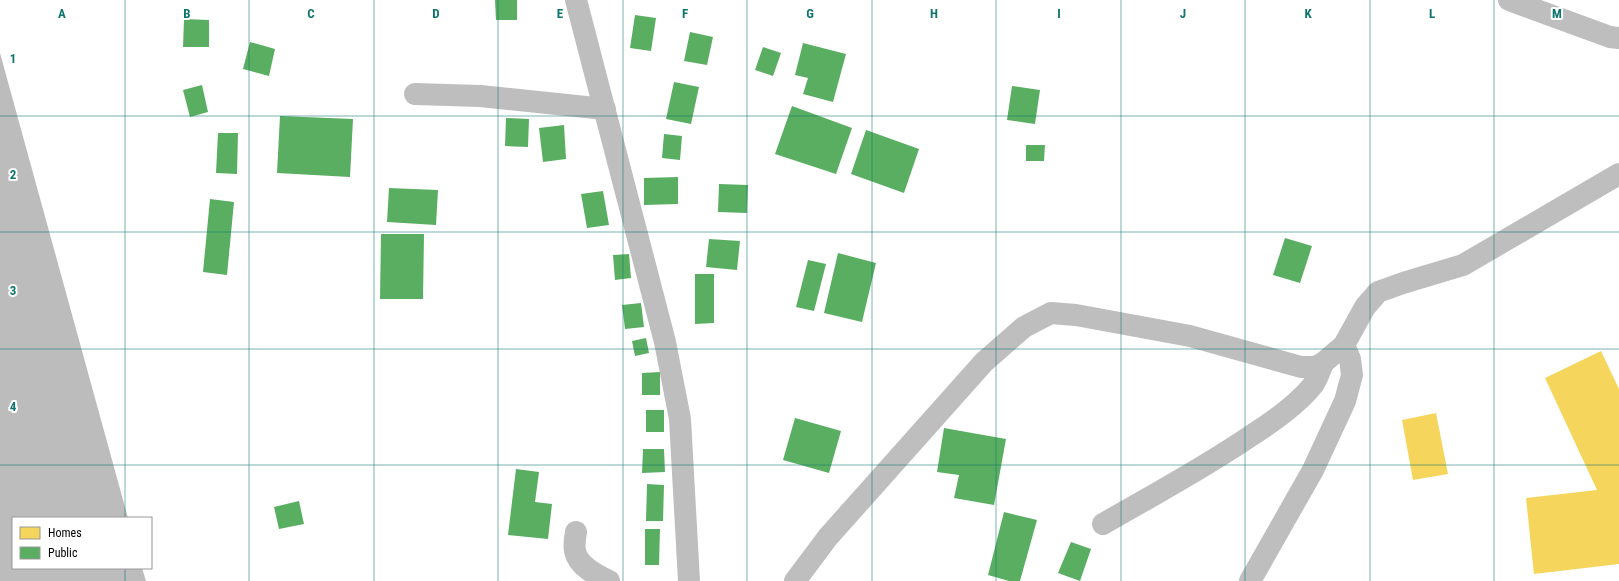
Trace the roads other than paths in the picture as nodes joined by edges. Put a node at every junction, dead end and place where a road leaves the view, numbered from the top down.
1 (576, 0) edge
2 (1509, 0) edge
3 (1619, 38) edge
4 (415, 94) dead end
5 (605, 109) junction
6 (1619, 174) edge
7 (1344, 345) junction
8 (1323, 363) junction
9 (1103, 524) dead end
10 (576, 532) dead end
11 (609, 581) edge
12 (689, 581) edge
13 (796, 581) edge
14 (1250, 581) edge

1 - 5 street
2 - 3 street
4 - 5 street
5 - 12 street
6 - 7 street
7 - 8 street
7 - 14 street
8 - 9 street
8 - 13 street
10 - 11 street

